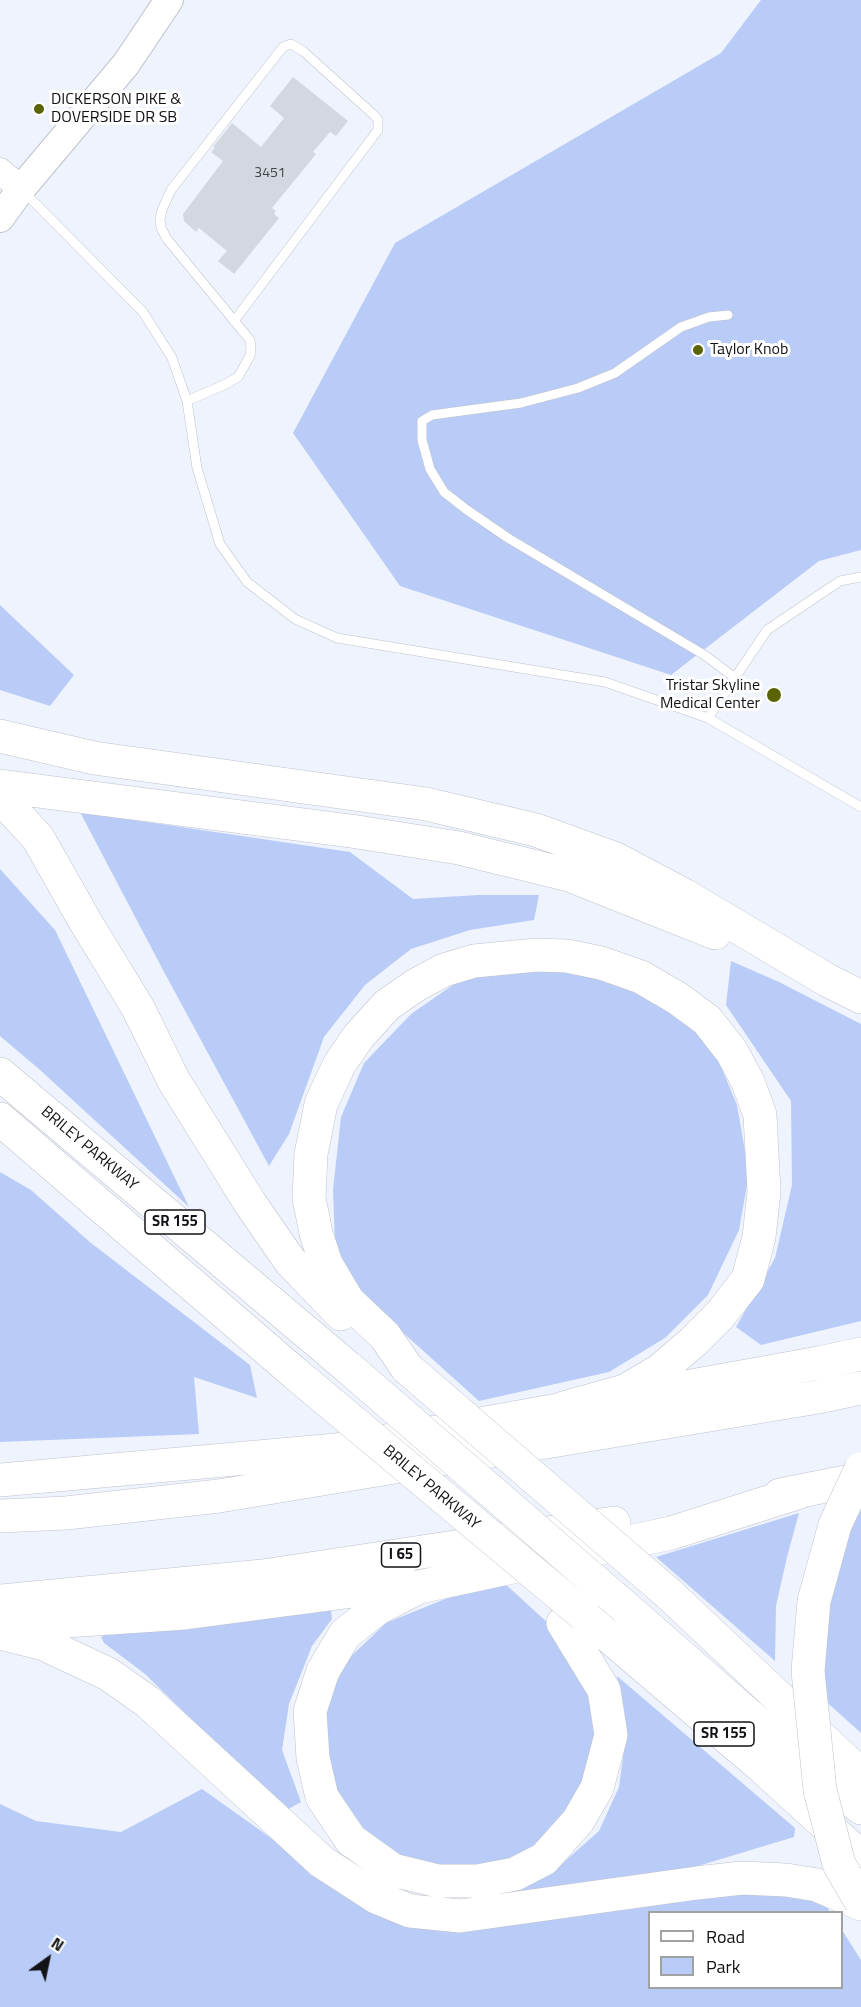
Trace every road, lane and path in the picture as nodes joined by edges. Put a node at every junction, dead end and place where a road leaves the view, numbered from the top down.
1 (169, 0) edge
2 (7, 189) edge
3 (0, 218) edge
4 (728, 315) dead end
5 (234, 321) junction
6 (187, 401) junction
7 (861, 577) edge
8 (735, 678) junction
9 (708, 718) junction
10 (0, 736) edge
11 (0, 786) edge
12 (0, 797) edge
13 (861, 807) edge
14 (828, 980) junction
15 (861, 997) edge
16 (0, 1074) edge
17 (0, 1119) edge
18 (861, 1354) edge
19 (407, 1368) junction
20 (861, 1388) edge
21 (564, 1408) junction
22 (861, 1469) edge
23 (861, 1479) edge
24 (0, 1480) edge
25 (800, 1492) junction
26 (0, 1516) edge
27 (479, 1573) junction
28 (0, 1601) edge
29 (573, 1619) junction
30 (0, 1626) edge
31 (0, 1633) edge
32 (861, 1775) edge
33 (861, 1808) edge
34 (861, 1857) edge
35 (861, 1903) edge

1 - 2 main road
2 - 3 main road
2 - 6 lane
4 - 8 lane
5 - 5 lane
5 - 6 lane
6 - 9 lane
7 - 8 lane
8 - 9 lane
9 - 13 lane
10 - 14 highway
11 - 14 highway
12 - 19 highway
14 - 15 highway
16 - 33 highway, BRILEY PARKWAY / SR 155, bridge
17 - 29 highway, BRILEY PARKWAY / SR 155, bridge
18 - 21 highway
19 - 21 highway
19 - 32 highway, bridge
20 - 26 highway
21 - 24 highway
22 - 35 highway, bridge
23 - 25 highway, I 65
25 - 27 highway
25 - 28 highway, I 65
27 - 29 highway
27 - 30 highway
29 - 34 highway, SR 155
31 - 35 highway

